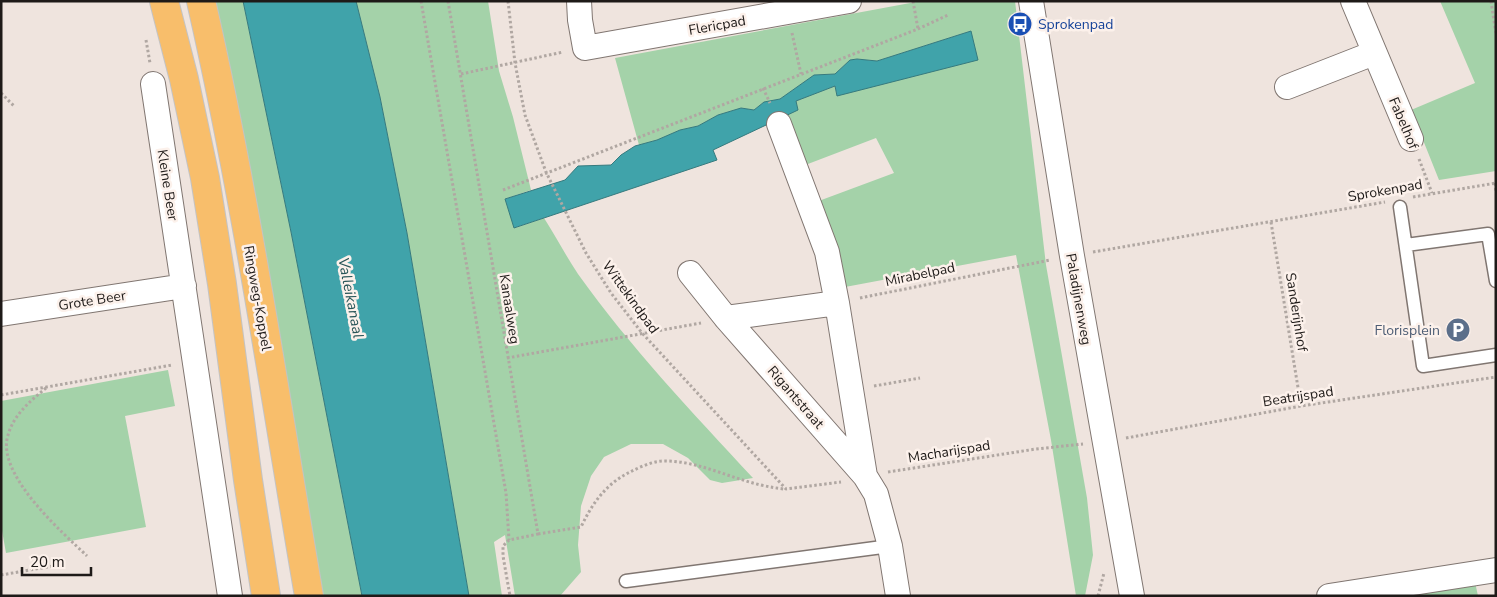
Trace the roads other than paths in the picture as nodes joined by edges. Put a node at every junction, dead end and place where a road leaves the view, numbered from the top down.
1 (164, 1) edge
2 (201, 1) edge
3 (579, 1) edge
4 (849, 1) edge
5 (1031, 1) edge
6 (1354, 1) edge
7 (1374, 53) junction
8 (153, 84) road end
9 (1287, 87) dead end
10 (778, 124) dead end
11 (1411, 139) road end
12 (1399, 202) road end
13 (1406, 245) junction
14 (690, 273) dead end
15 (1496, 281) edge
16 (184, 286) junction
17 (837, 303) junction
18 (1, 314) edge
19 (726, 318) junction
20 (1496, 355) edge
21 (865, 476) junction
22 (890, 546) junction
23 (1496, 570) edge
24 (626, 581) dead end
25 (230, 596) edge
26 (266, 596) edge
27 (309, 596) edge
28 (898, 596) edge
29 (1132, 596) edge
30 (1329, 596) edge

1 - 26 main road
2 - 27 main road, Ringweg-Koppel
3 - 4 street, Flericpad
5 - 29 street, Paladijnenweg
6 - 7 street, Fabelhof
7 - 9 street
7 - 11 street, Fabelhof
8 - 16 street, Kleine Beer
10 - 17 street, Rigantstraat
12 - 13 lane
13 - 15 lane
13 - 20 lane
14 - 19 street, Rigantstraat
16 - 18 street, Grote Beer
16 - 25 street
17 - 19 street
17 - 21 street, Rigantstraat
19 - 21 street, Rigantstraat
21 - 22 street, Rigantstraat
22 - 24 lane
22 - 28 street, Rigantstraat
23 - 30 street

